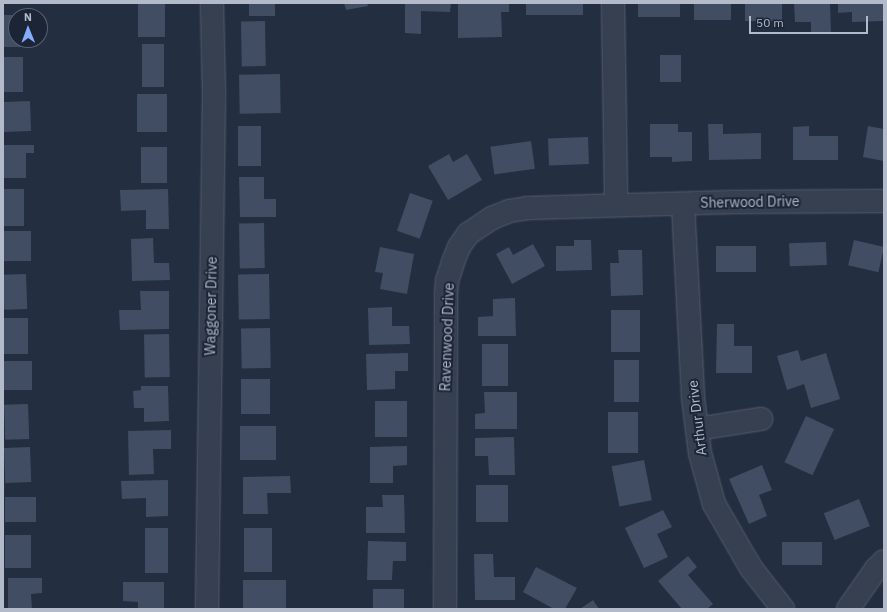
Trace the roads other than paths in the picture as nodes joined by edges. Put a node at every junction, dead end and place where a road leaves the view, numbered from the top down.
1 (212, 3) edge
2 (613, 3) edge
3 (884, 201) edge
4 (683, 204) junction
5 (616, 205) junction
6 (761, 419) dead end
7 (697, 429) junction
8 (884, 561) edge
9 (207, 609) edge
10 (445, 609) edge
11 (783, 609) edge
12 (848, 609) edge

1 - 9 street, Waggoner Drive
2 - 5 street
3 - 4 street, Sherwood Drive
4 - 5 street, Sherwood Drive
4 - 7 street, Arthur Drive
5 - 10 street, Ravenwood Drive
6 - 7 street
7 - 11 street, Arthur Drive
8 - 12 street

